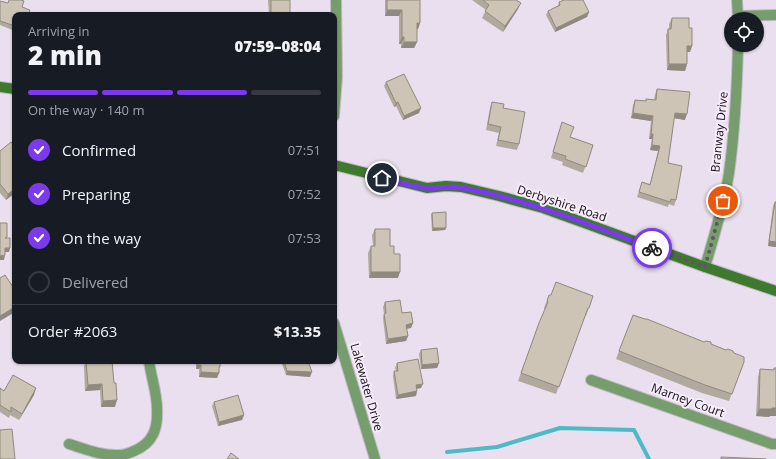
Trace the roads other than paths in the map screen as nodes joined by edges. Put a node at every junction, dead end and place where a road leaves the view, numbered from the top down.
1 (336, 0) edge
2 (737, 0) edge
3 (336, 12) edge
4 (738, 12) edge
5 (776, 15) edge
6 (764, 16) edge
7 (738, 52) edge
8 (0, 87) edge
9 (12, 89) edge
10 (337, 167) edge
11 (705, 267) junction
12 (776, 291) edge
13 (337, 333) edge
14 (150, 364) edge
15 (591, 380) dead end
16 (69, 444) dead end
17 (776, 444) edge
18 (375, 459) edge

1 - 3 street
2 - 4 street
5 - 6 street
7 - 11 street, Branway Drive
8 - 9 street
10 - 11 street, Derbyshire Road
11 - 12 street, Derbyshire Road
13 - 18 street, Lakewater Drive
14 - 16 street
15 - 17 street, Marney Court

